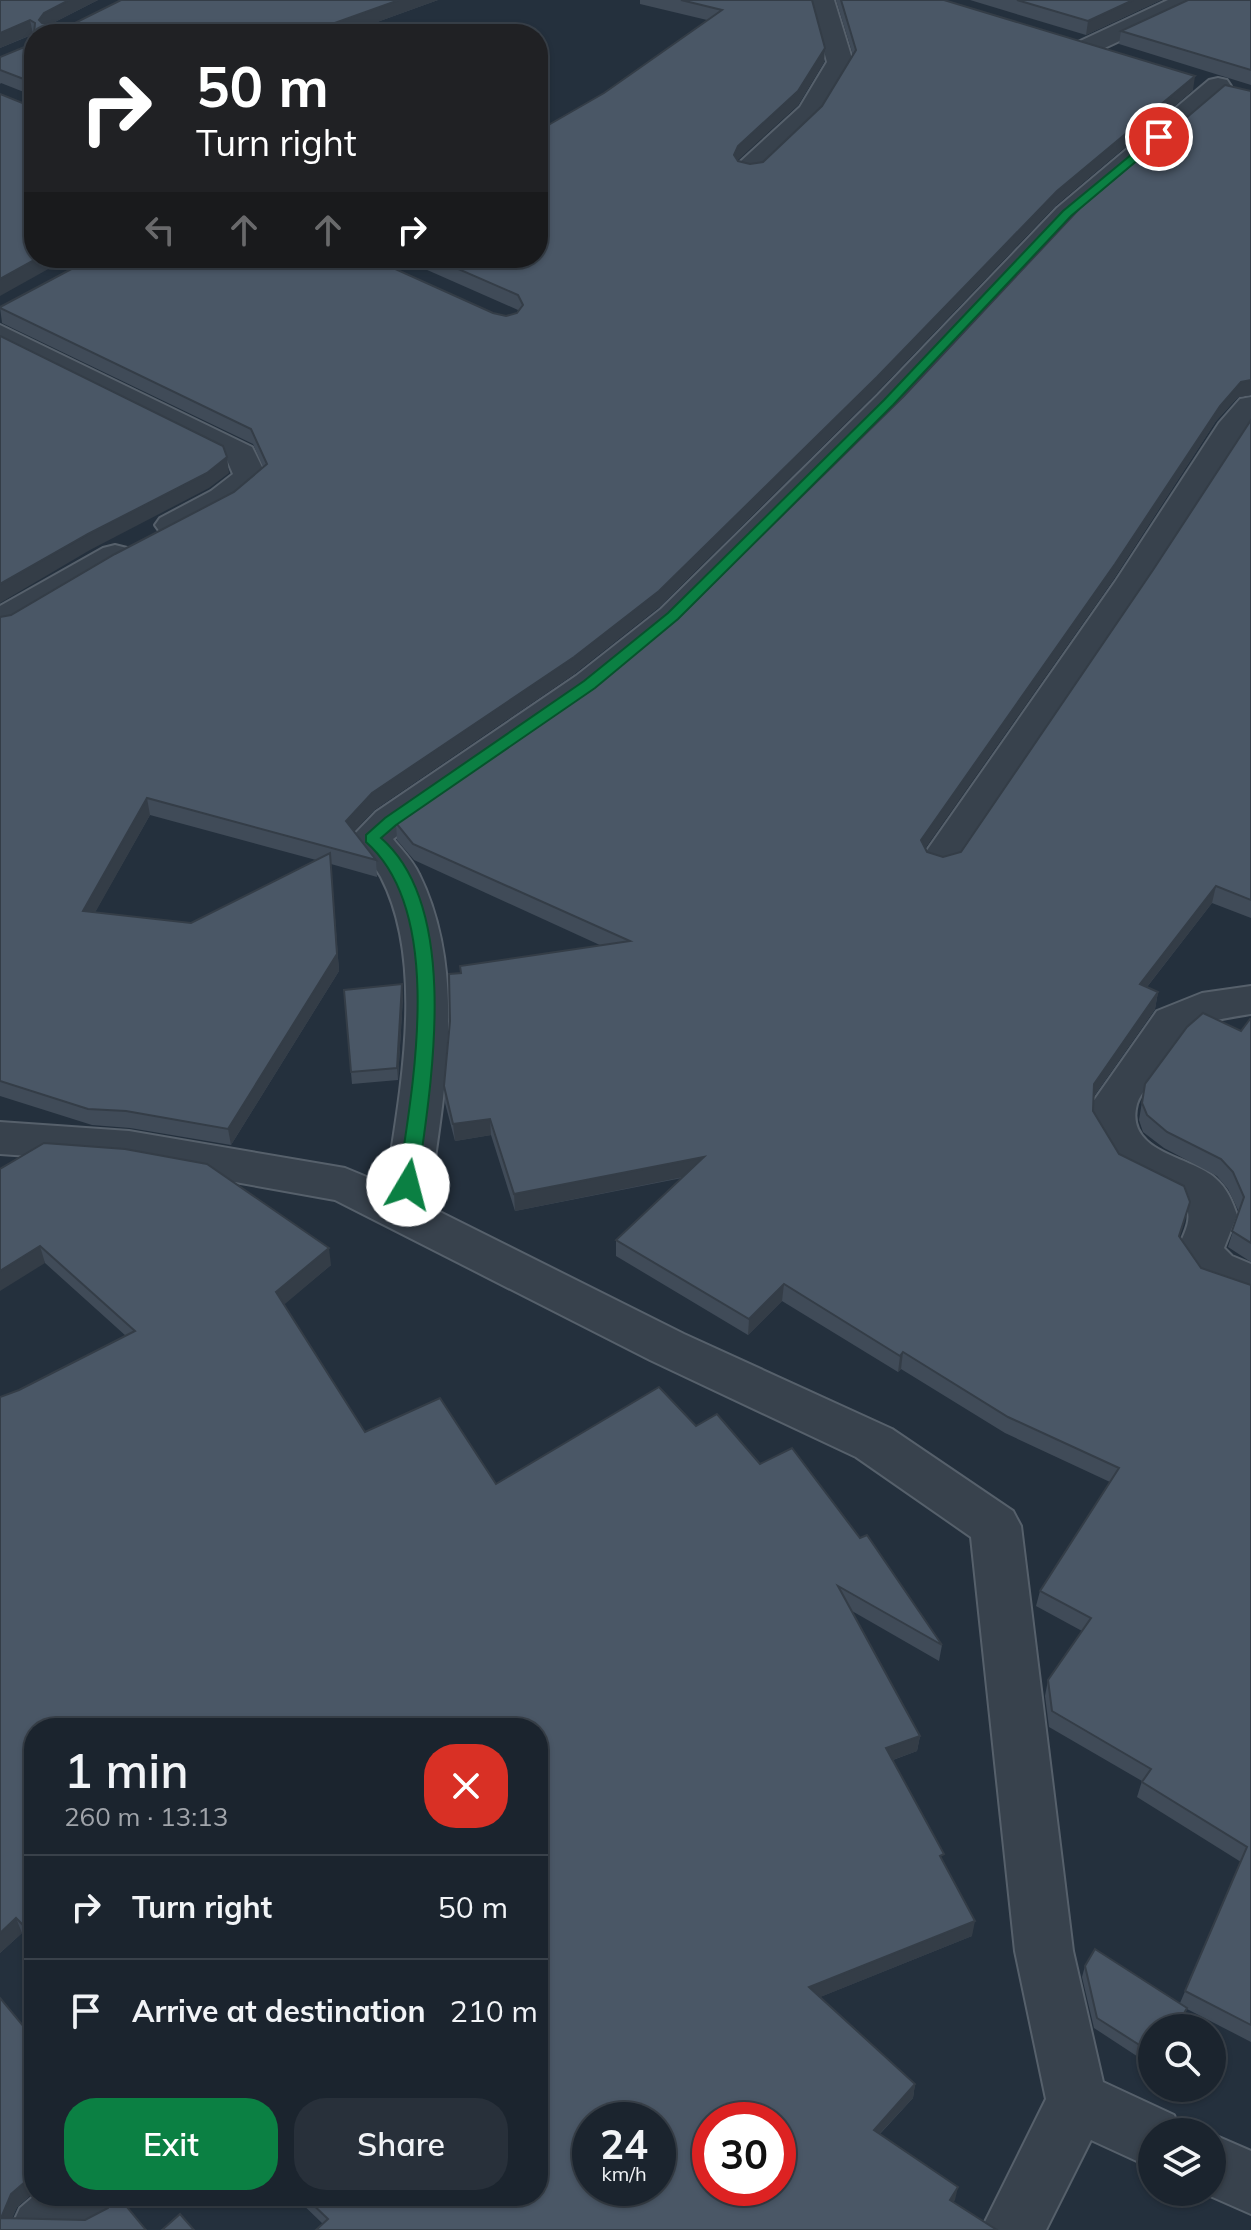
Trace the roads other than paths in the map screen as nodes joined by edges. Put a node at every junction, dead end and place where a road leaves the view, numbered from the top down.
1 (822, 0) edge
2 (1188, 0) edge
3 (1062, 40) edge
4 (1087, 47) junction
5 (1116, 56) edge
6 (1216, 86) dead end
7 (750, 168) edge
8 (0, 334) edge
9 (1251, 406) edge
10 (0, 621) edge
11 (942, 858) edge
12 (1251, 1000) edge
13 (0, 1138) edge
14 (404, 1215) junction
15 (1251, 1283) edge
16 (1077, 2102) junction
17 (1138, 2130) edge
18 (1226, 2171) edge
19 (1251, 2183) edge
20 (71, 2206) edge
21 (42, 2230) edge
22 (1013, 2230) edge

1 - 7 street
2 - 4 street
3 - 4 street
4 - 5 street
6 - 14 street
8 - 10 street
9 - 11 street
12 - 15 street
13 - 14 street
14 - 16 street
16 - 17 street
16 - 22 street
18 - 19 street
20 - 21 street

